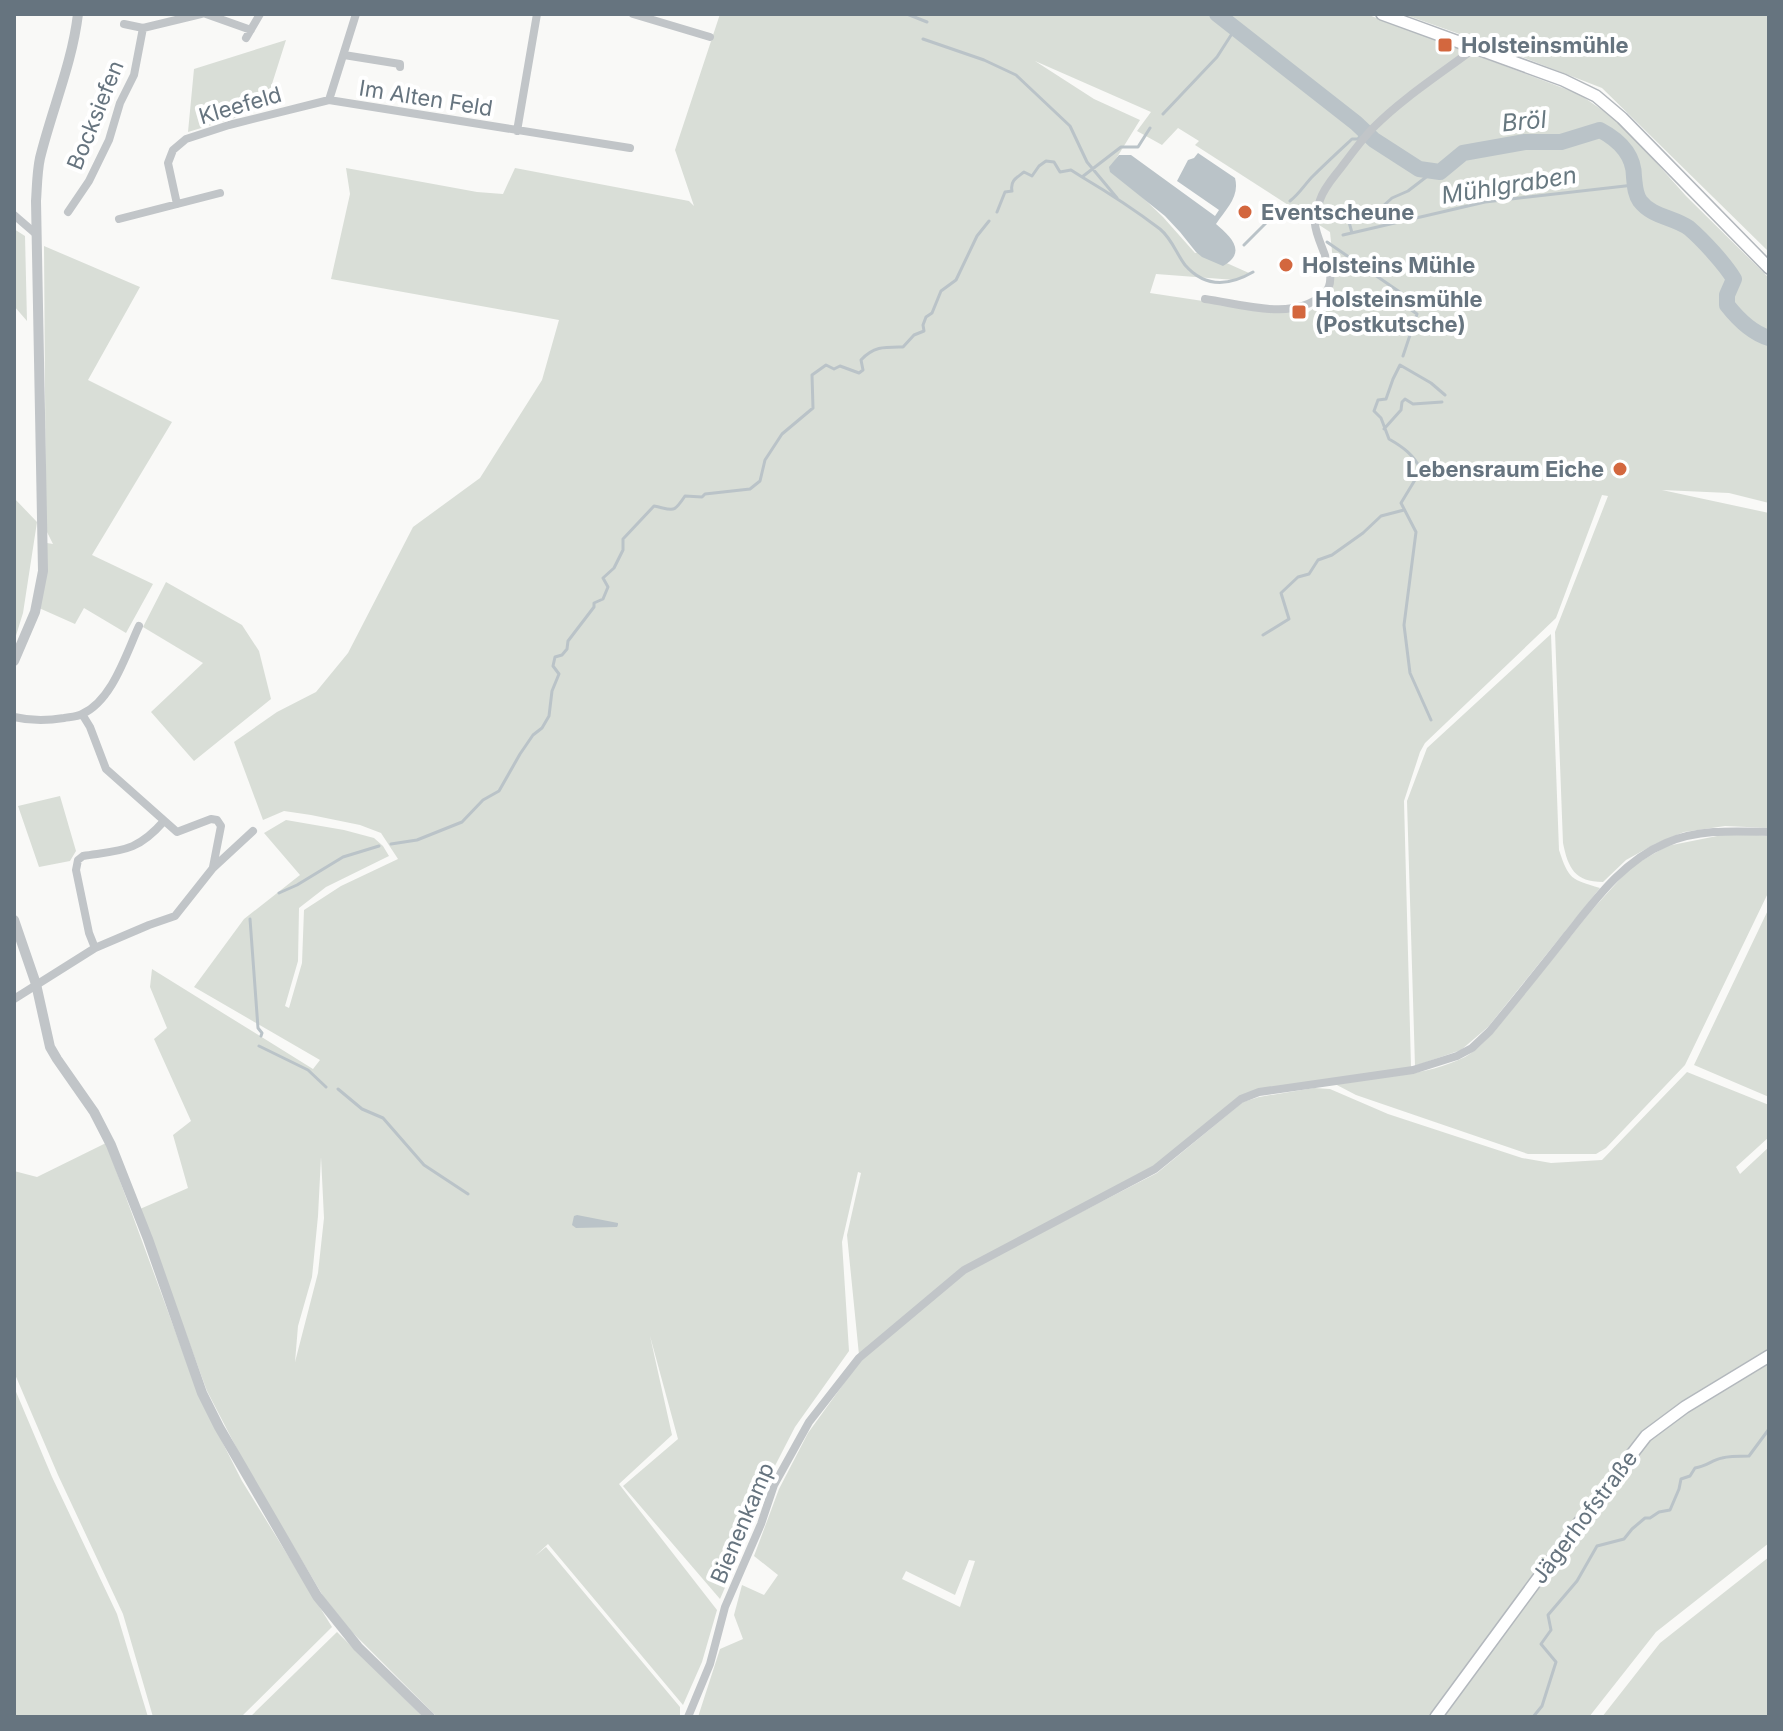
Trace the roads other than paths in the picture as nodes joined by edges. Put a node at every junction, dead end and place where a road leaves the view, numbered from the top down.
1 (78, 14) edge
2 (203, 14) edge
3 (260, 14) edge
4 (356, 14) edge
5 (537, 14) edge
6 (633, 14) edge
7 (1382, 14) edge
8 (124, 24) dead end
9 (143, 28) junction
10 (710, 37) dead end
11 (1476, 47) junction
12 (344, 55) junction
13 (400, 67) dead end
14 (329, 100) junction
15 (517, 131) junction
16 (630, 148) dead end
17 (220, 193) dead end
18 (177, 204) junction
19 (68, 212) dead end
20 (14, 215) edge
21 (119, 219) dead end
22 (36, 234) junction
23 (1769, 268) edge
24 (1205, 299) dead end
25 (139, 626) dead end
26 (14, 661) edge
27 (82, 714) junction
28 (14, 717) edge
29 (164, 821) junction
30 (253, 831) dead end
31 (1769, 832) edge
32 (213, 868) junction
33 (14, 920) edge
34 (95, 948) junction
35 (36, 984) junction
36 (14, 999) edge
37 (1769, 1356) edge
38 (430, 1717) edge
39 (688, 1717) edge
40 (1436, 1717) edge

1 - 22 street
2 - 3 street
2 - 9 street
4 - 12 street
5 - 15 street, Im Alten Feld
6 - 10 street
7 - 11 main road
8 - 9 street
9 - 19 street, Bocksiefen
11 - 23 main road
11 - 24 street
12 - 13 street
12 - 14 street
14 - 15 street, Im Alten Feld
14 - 18 street, Kleefeld
15 - 16 street, Im Alten Feld
17 - 18 street
18 - 21 street
20 - 22 street
22 - 26 street
25 - 27 street
27 - 28 street
27 - 29 street
29 - 32 street
29 - 34 street
30 - 32 street
31 - 39 street, Bienenkamp
32 - 34 street
33 - 35 street
34 - 35 street
35 - 36 street
35 - 38 street
37 - 40 main road, Jägerhofstraße

